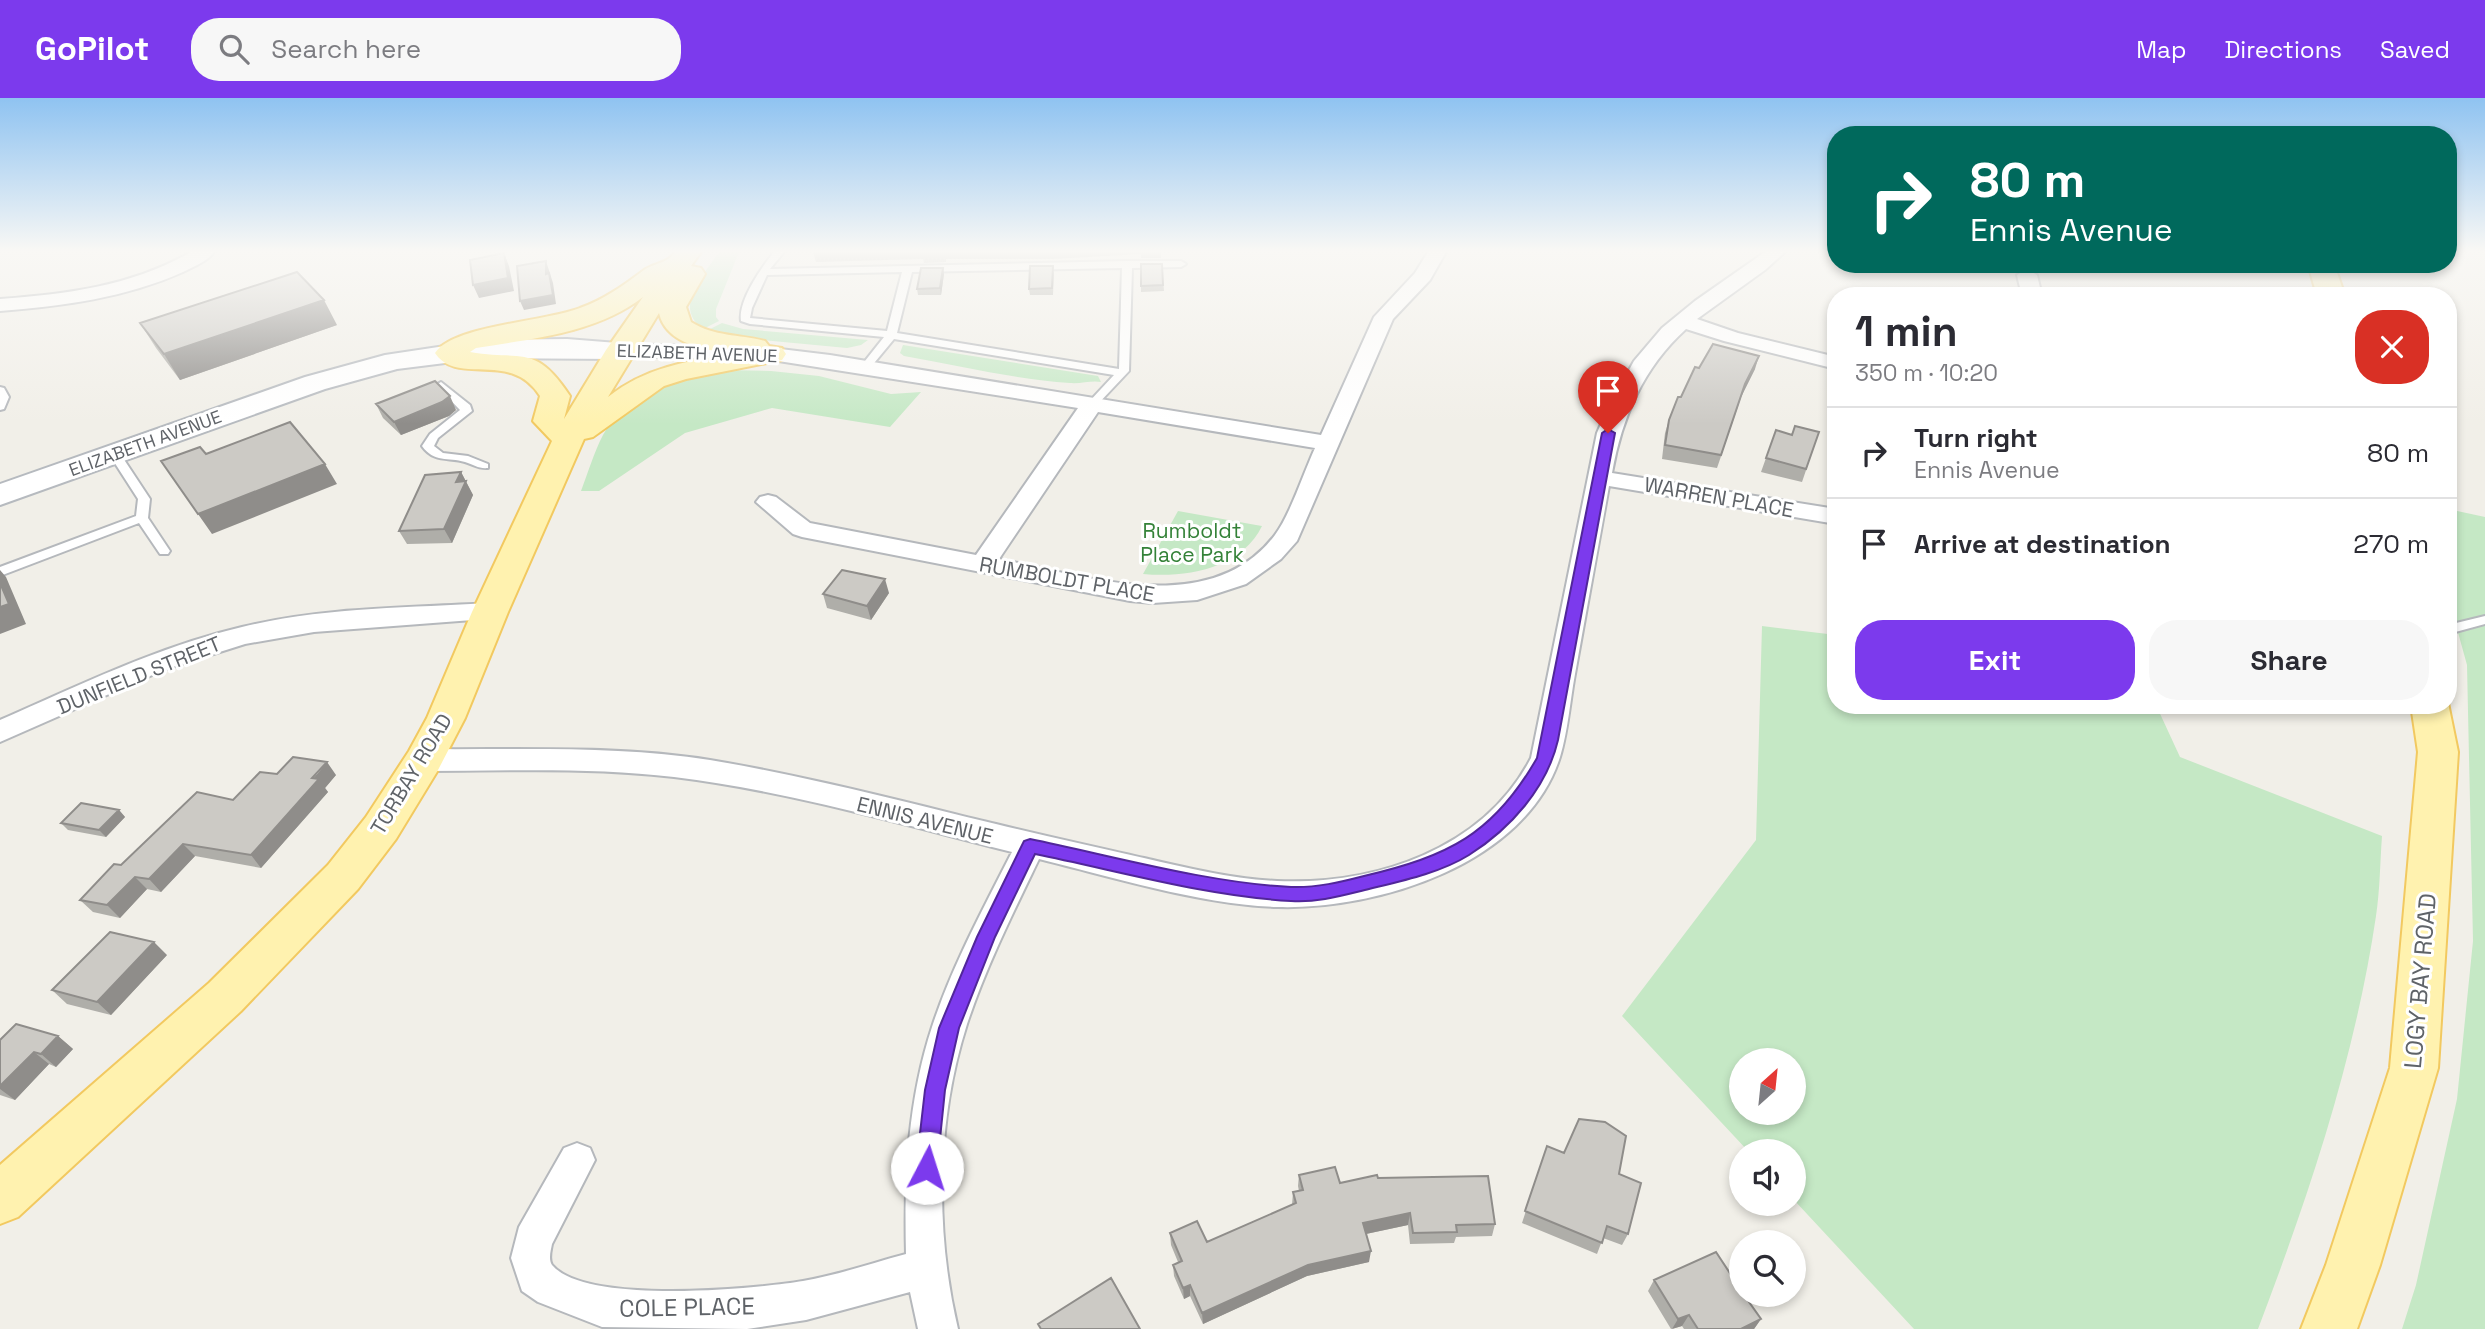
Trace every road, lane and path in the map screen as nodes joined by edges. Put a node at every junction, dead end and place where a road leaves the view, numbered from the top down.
1 (600, 309) edge
2 (648, 309) edge
3 (673, 309) edge
4 (747, 309) edge
5 (897, 309) edge
6 (1125, 309) edge
7 (1391, 309) edge
8 (1699, 309) edge
9 (1683, 321) junction
10 (891, 335) junction
11 (620, 350) junction
12 (449, 353) junction
13 (772, 354) junction
14 (1827, 361) edge
15 (866, 366) junction
16 (1122, 373) junction
17 (441, 385) edge
18 (0, 390) edge
19 (1092, 404) junction
20 (0, 407) edge
21 (568, 439) junction
22 (1327, 443) junction
23 (115, 454) junction
24 (484, 466) dead end
25 (1602, 478) junction
26 (0, 495) edge
27 (768, 502) dead end
28 (1827, 516) edge
29 (142, 518) junction
30 (164, 551) dead end
31 (982, 565) junction
32 (0, 572) edge
33 (490, 612) junction
34 (2485, 620) edge
35 (2457, 628) edge
36 (2432, 714) edge
37 (0, 732) edge
38 (424, 760) junction
39 (1030, 846) junction
40 (577, 1160) dead end
41 (3, 1192) edge
42 (928, 1269) junction
43 (938, 1329) edge
44 (2329, 1329) edge

1 - 12 main road
2 - 11 main road, TORBAY ROAD
3 - 13 main road
4 - 10 lane
5 - 10 lane
6 - 16 lane
7 - 22 street, RUMBOLDT PLACE
8 - 9 street, ENNIS AVENUE
9 - 14 street
9 - 25 street, ENNIS AVENUE
10 - 15 lane
10 - 16 lane
11 - 12 main road, ELIZABETH AVENUE
11 - 13 street, ELIZABETH AVENUE
11 - 21 main road, TORBAY ROAD
12 - 21 main road
12 - 23 main road, ELIZABETH AVENUE
13 - 15 street, ELIZABETH AVENUE
13 - 21 main road
15 - 19 street, ELIZABETH AVENUE
16 - 19 lane
17 - 24 lane
18 - 20 lane
19 - 22 street, ELIZABETH AVENUE
19 - 31 street
21 - 33 main road, TORBAY ROAD
22 - 31 street, RUMBOLDT PLACE
23 - 26 main road, ELIZABETH AVENUE
23 - 29 lane
25 - 28 street, WARREN PLACE
25 - 39 street, ENNIS AVENUE
27 - 31 street, RUMBOLDT PLACE
29 - 30 lane
29 - 32 lane
33 - 37 street, DUNFIELD STREET
33 - 38 main road, TORBAY ROAD
34 - 35 lane
36 - 44 main road, LOGY BAY ROAD
38 - 39 street, ENNIS AVENUE
38 - 41 main road, TORBAY ROAD
39 - 42 street
40 - 42 street, COLE PLACE
42 - 43 street

